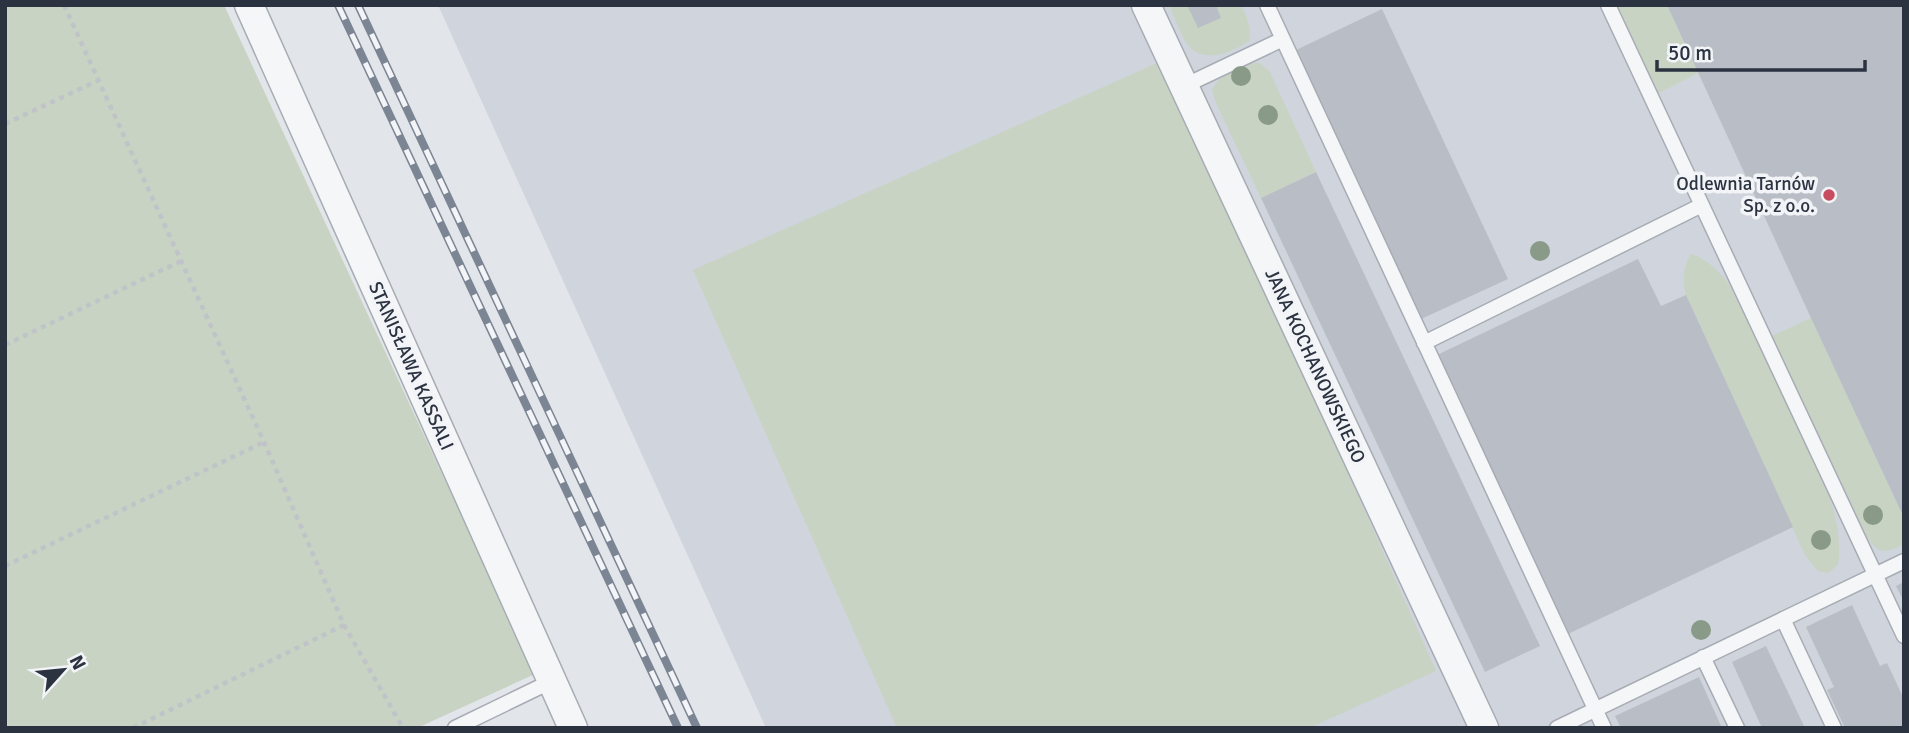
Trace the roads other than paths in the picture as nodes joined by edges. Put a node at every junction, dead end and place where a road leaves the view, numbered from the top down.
1 (249, 5) edge
2 (1146, 5) edge
3 (1267, 5) edge
4 (1608, 5) edge
5 (1283, 39) junction
6 (1184, 86) junction
7 (1702, 205) junction
8 (1424, 343) junction
9 (1904, 561) edge
10 (1875, 574) junction
11 (1783, 619) junction
12 (1904, 636) edge
13 (1703, 657) junction
14 (552, 681) junction
15 (1595, 709) junction
16 (455, 728) edge
17 (573, 728) edge
18 (1484, 728) edge
19 (1557, 728) edge
20 (1604, 728) edge
21 (1737, 728) edge
22 (1834, 728) edge

1 - 14 street, STANISŁAWA KASSALI
2 - 6 street, JANA KOCHANOWSKIEGO
3 - 5 lane
4 - 7 lane
5 - 6 lane
5 - 8 lane
6 - 18 street, JANA KOCHANOWSKIEGO
7 - 8 lane
7 - 10 lane
8 - 15 lane
9 - 10 lane
10 - 11 lane
10 - 12 lane
11 - 13 lane
11 - 22 lane
13 - 15 lane
13 - 21 lane
14 - 16 lane
14 - 17 street, STANISŁAWA KASSALI
15 - 19 lane
15 - 20 lane

